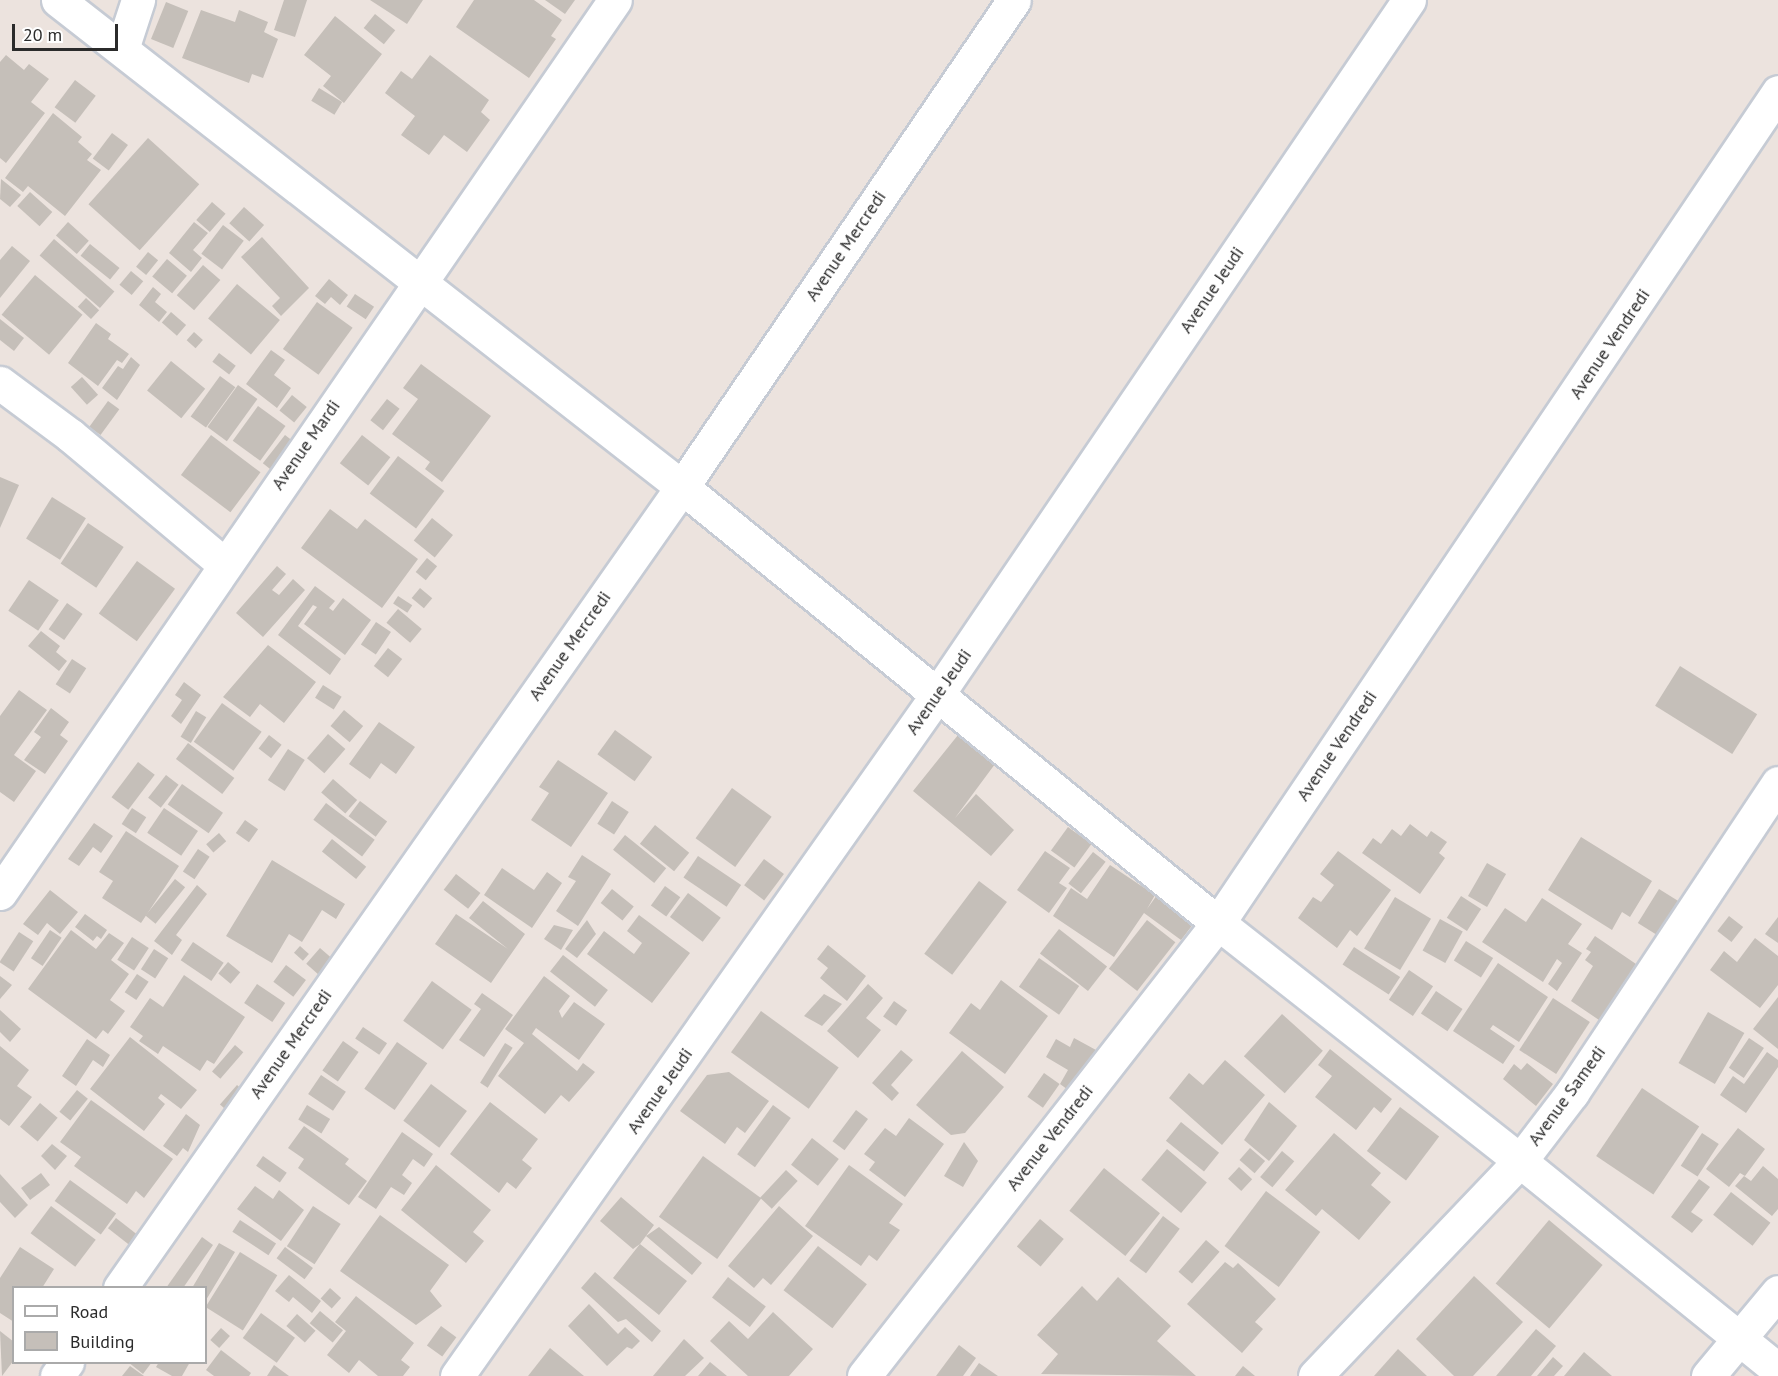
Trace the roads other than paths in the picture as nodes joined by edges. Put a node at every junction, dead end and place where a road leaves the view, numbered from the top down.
1 (58, 0) edge
2 (138, 0) edge
3 (615, 0) edge
4 (1014, 0) edge
5 (1409, 0) edge
6 (122, 49) junction
7 (1778, 92) edge
8 (421, 280) junction
9 (0, 383) edge
10 (682, 487) junction
11 (224, 564) junction
12 (937, 695) junction
13 (1777, 785) edge
14 (0, 892) edge
15 (1218, 923) junction
16 (1520, 1161) junction
17 (121, 1286) edge
18 (1778, 1292) edge
19 (1737, 1340) junction
20 (1778, 1370) edge
21 (457, 1376) edge
22 (864, 1376) edge
23 (1315, 1376) edge
24 (1708, 1376) edge

1 - 6 street
2 - 6 street
3 - 8 street, Avenue Mardi
4 - 10 street, Avenue Mercredi
5 - 12 street, Avenue Jeudi
6 - 8 street
7 - 15 street, Avenue Vendredi
8 - 10 street
8 - 11 street, Avenue Mardi
9 - 11 street
10 - 12 street
10 - 17 street, Avenue Mercredi
11 - 14 street, Avenue Mardi
12 - 15 street
12 - 21 street, Avenue Jeudi
13 - 16 street, Avenue Samedi
15 - 16 street
15 - 22 street, Avenue Vendredi
16 - 19 street
16 - 23 street, Avenue Samedi
18 - 19 street
19 - 20 street
19 - 24 street

